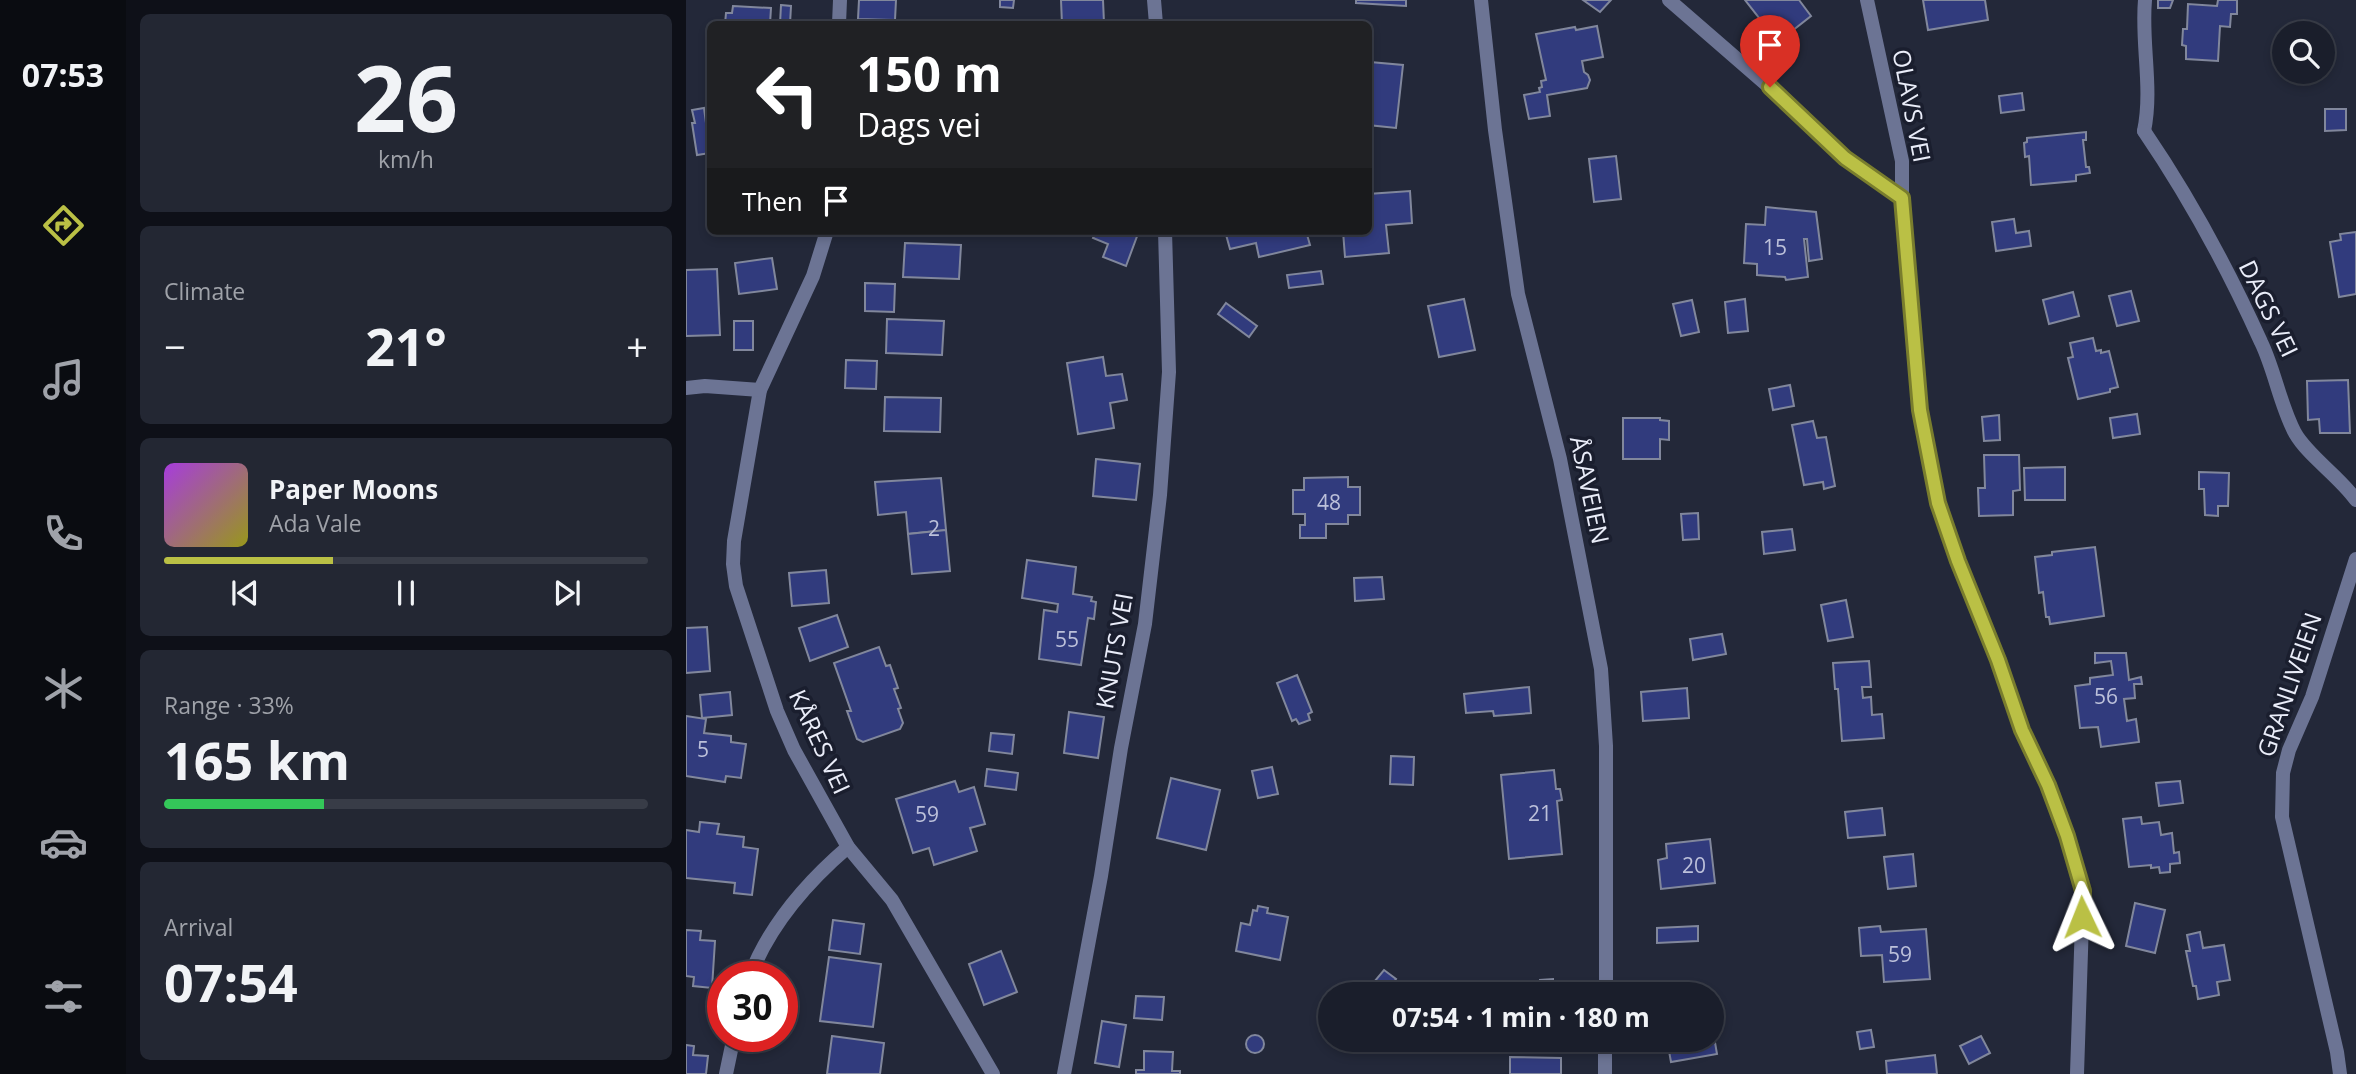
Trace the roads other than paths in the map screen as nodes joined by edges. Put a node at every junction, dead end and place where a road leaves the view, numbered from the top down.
1 (840, 0) edge
2 (1154, 0) edge
3 (1481, 0) edge
4 (1669, 0) edge
5 (1867, 0) edge
6 (2145, 0) edge
7 (839, 21) edge
8 (1156, 21) edge
9 (1902, 198) junction
10 (826, 235) edge
11 (1165, 235) edge
12 (686, 388) edge
13 (760, 390) junction
14 (2356, 500) edge
15 (2356, 559) edge
16 (848, 846) junction
17 (757, 961) edge
18 (1606, 982) edge
19 (731, 1052) edge
20 (1605, 1052) edge
21 (726, 1074) edge
22 (993, 1074) edge
23 (1064, 1074) edge
24 (1605, 1074) edge
25 (2077, 1074) edge
26 (2340, 1074) edge

1 - 7 street
2 - 8 street
3 - 18 street, ÅSAVEIEN
4 - 9 street
5 - 9 street, OLAVS VEI
6 - 14 street, DAGS VEI
9 - 25 street, OLAVS VEI
10 - 13 street, KÅRES VEI
11 - 23 street, KNUTS VEI
12 - 13 street
13 - 16 street, KÅRES VEI
15 - 26 street, GRANLIVEIEN
16 - 17 street
16 - 22 street, KÅRES VEI
19 - 21 street
20 - 24 street

